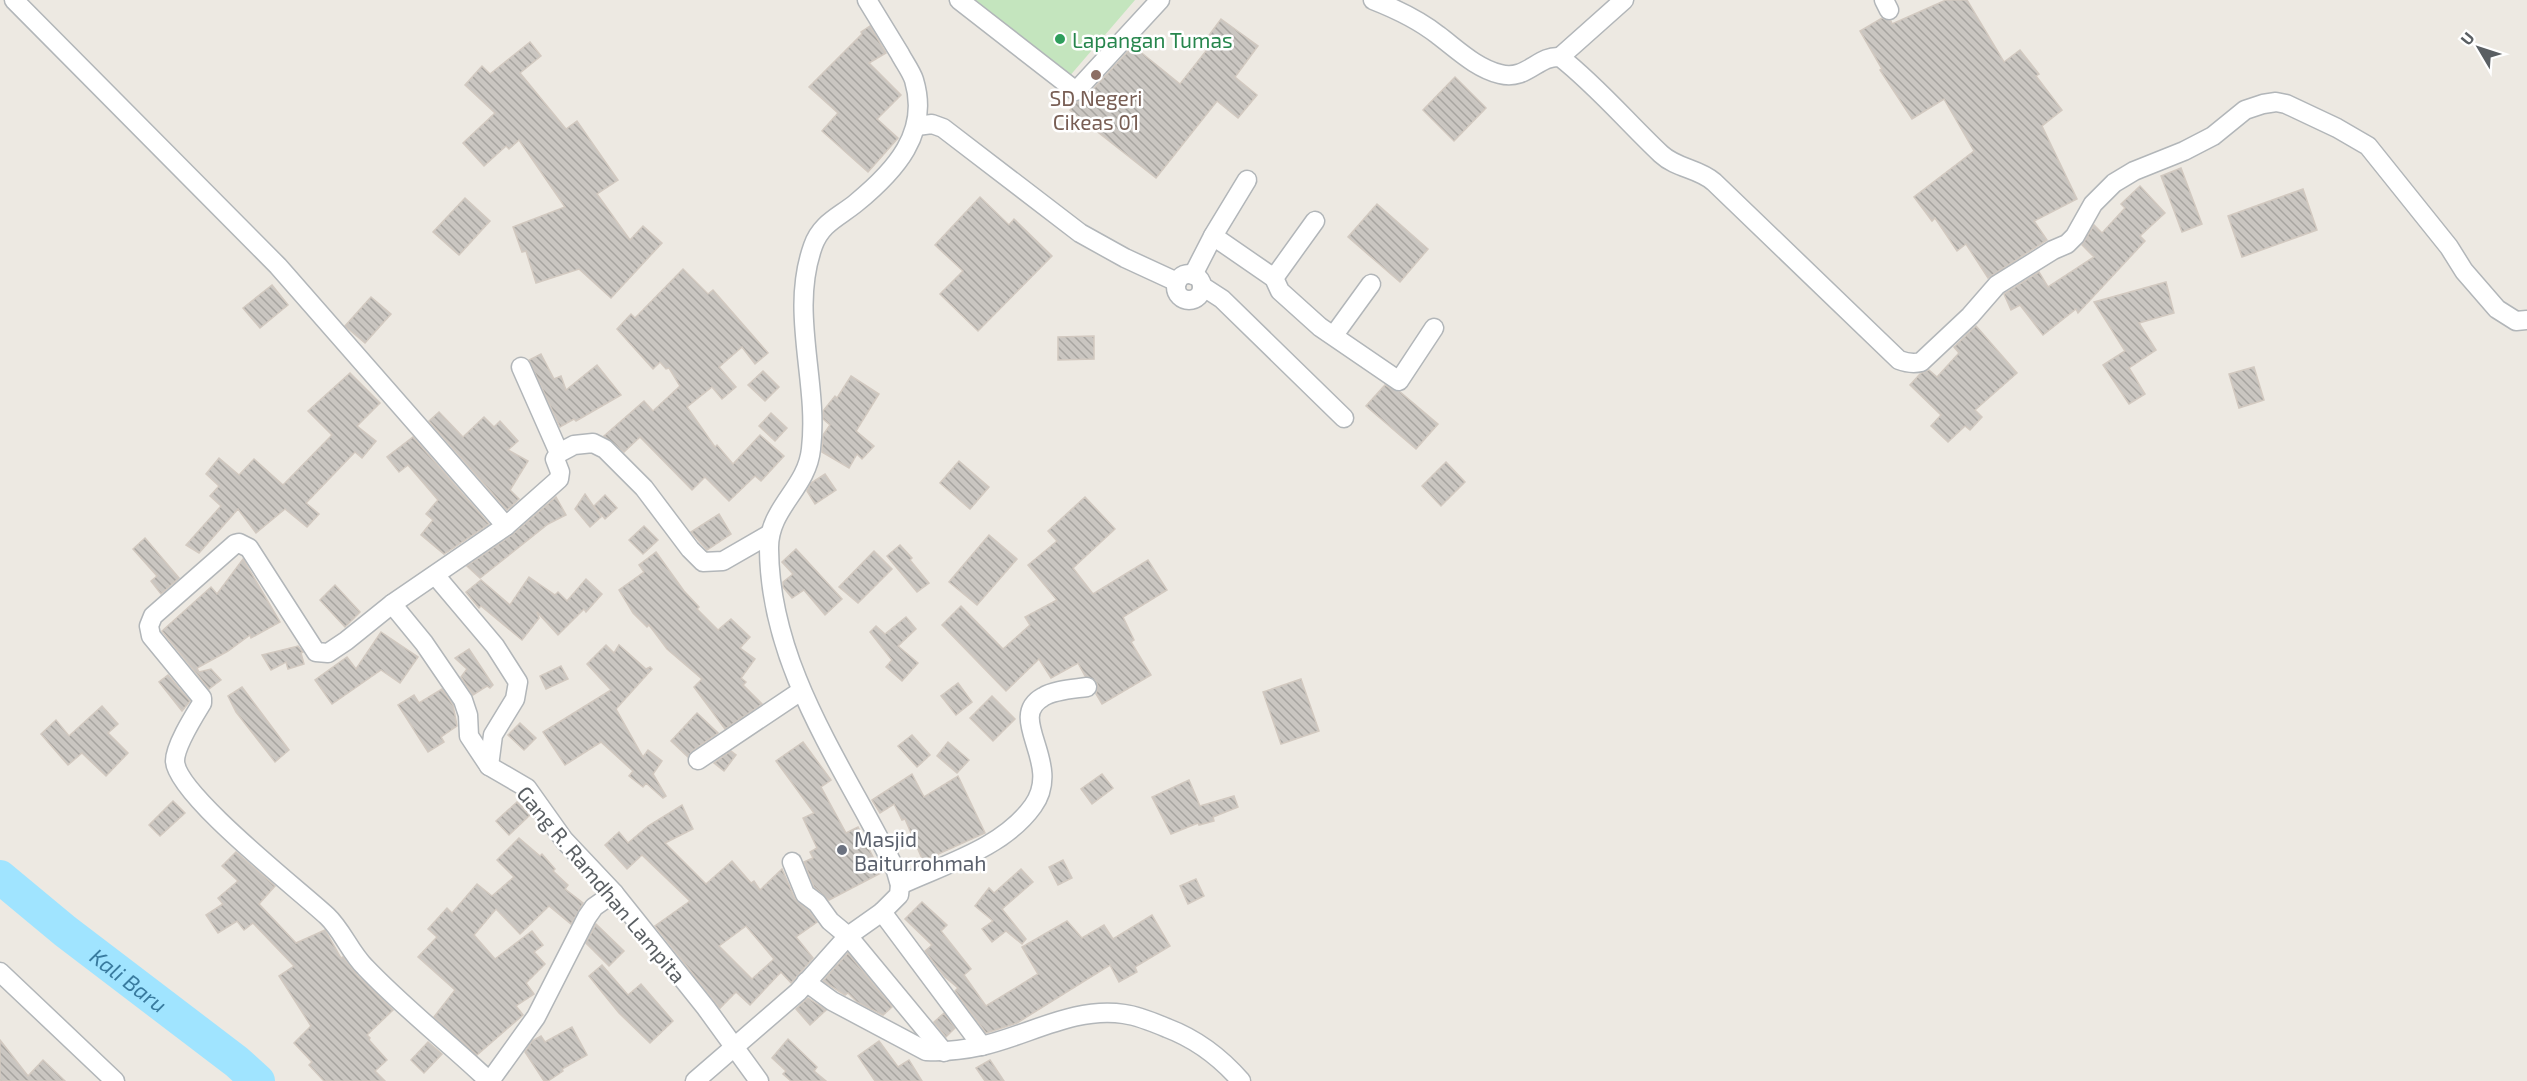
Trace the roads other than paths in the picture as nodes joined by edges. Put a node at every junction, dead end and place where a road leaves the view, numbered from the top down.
1 (14, 0) edge
2 (867, 0) edge
3 (959, 0) edge
4 (1160, 0) edge
5 (1374, 0) edge
6 (1624, 0) edge
7 (1560, 57) junction
8 (917, 126) junction
9 (1247, 180) dead end
10 (1315, 221) dead end
11 (1213, 236) junction
12 (1274, 278) junction
13 (1198, 280) junction
14 (1371, 284) dead end
15 (2527, 320) edge
16 (1434, 328) dead end
17 (1334, 335) junction
18 (521, 367) dead end
19 (1344, 418) dead end
20 (559, 453) junction
21 (506, 526) junction
22 (770, 534) junction
23 (435, 575) junction
24 (392, 604) junction
25 (1087, 687) dead end
26 (801, 692) junction
27 (698, 760) dead end
28 (489, 766) junction
29 (792, 862) dead end
30 (900, 885) junction
31 (614, 893) junction
32 (882, 912) junction
33 (848, 936) junction
34 (4, 982) edge
35 (806, 982) junction
36 (982, 1046) junction
37 (735, 1047) junction
38 (944, 1052) junction
39 (116, 1081) edge
40 (490, 1081) edge
41 (695, 1081) edge
42 (759, 1081) edge
43 (1241, 1081) edge

1 - 21 street
2 - 8 street
3 - 4 street
5 - 7 street
6 - 7 street
7 - 15 street
8 - 13 street
8 - 22 street
9 - 11 street
10 - 12 street
11 - 12 street
11 - 13 street
12 - 17 street
13 - 19 street
14 - 17 street
16 - 17 street
18 - 20 street
20 - 21 street
20 - 22 street
21 - 23 street
22 - 26 street
23 - 24 street
23 - 28 street
24 - 28 street, Gang R. Ramdhan Lampita
24 - 40 street
25 - 30 street
26 - 27 street
26 - 30 street
28 - 31 street, Gang R. Ramdhan Lampita
29 - 33 street
30 - 32 street
31 - 37 street, Gang R. Ramdhan Lampita
31 - 40 street
32 - 33 street
32 - 36 street
33 - 35 street
33 - 38 street
34 - 39 street
35 - 37 street
35 - 38 street
36 - 38 street
36 - 43 street
37 - 41 street
37 - 42 street, Gang R. Ramdhan Lampita

